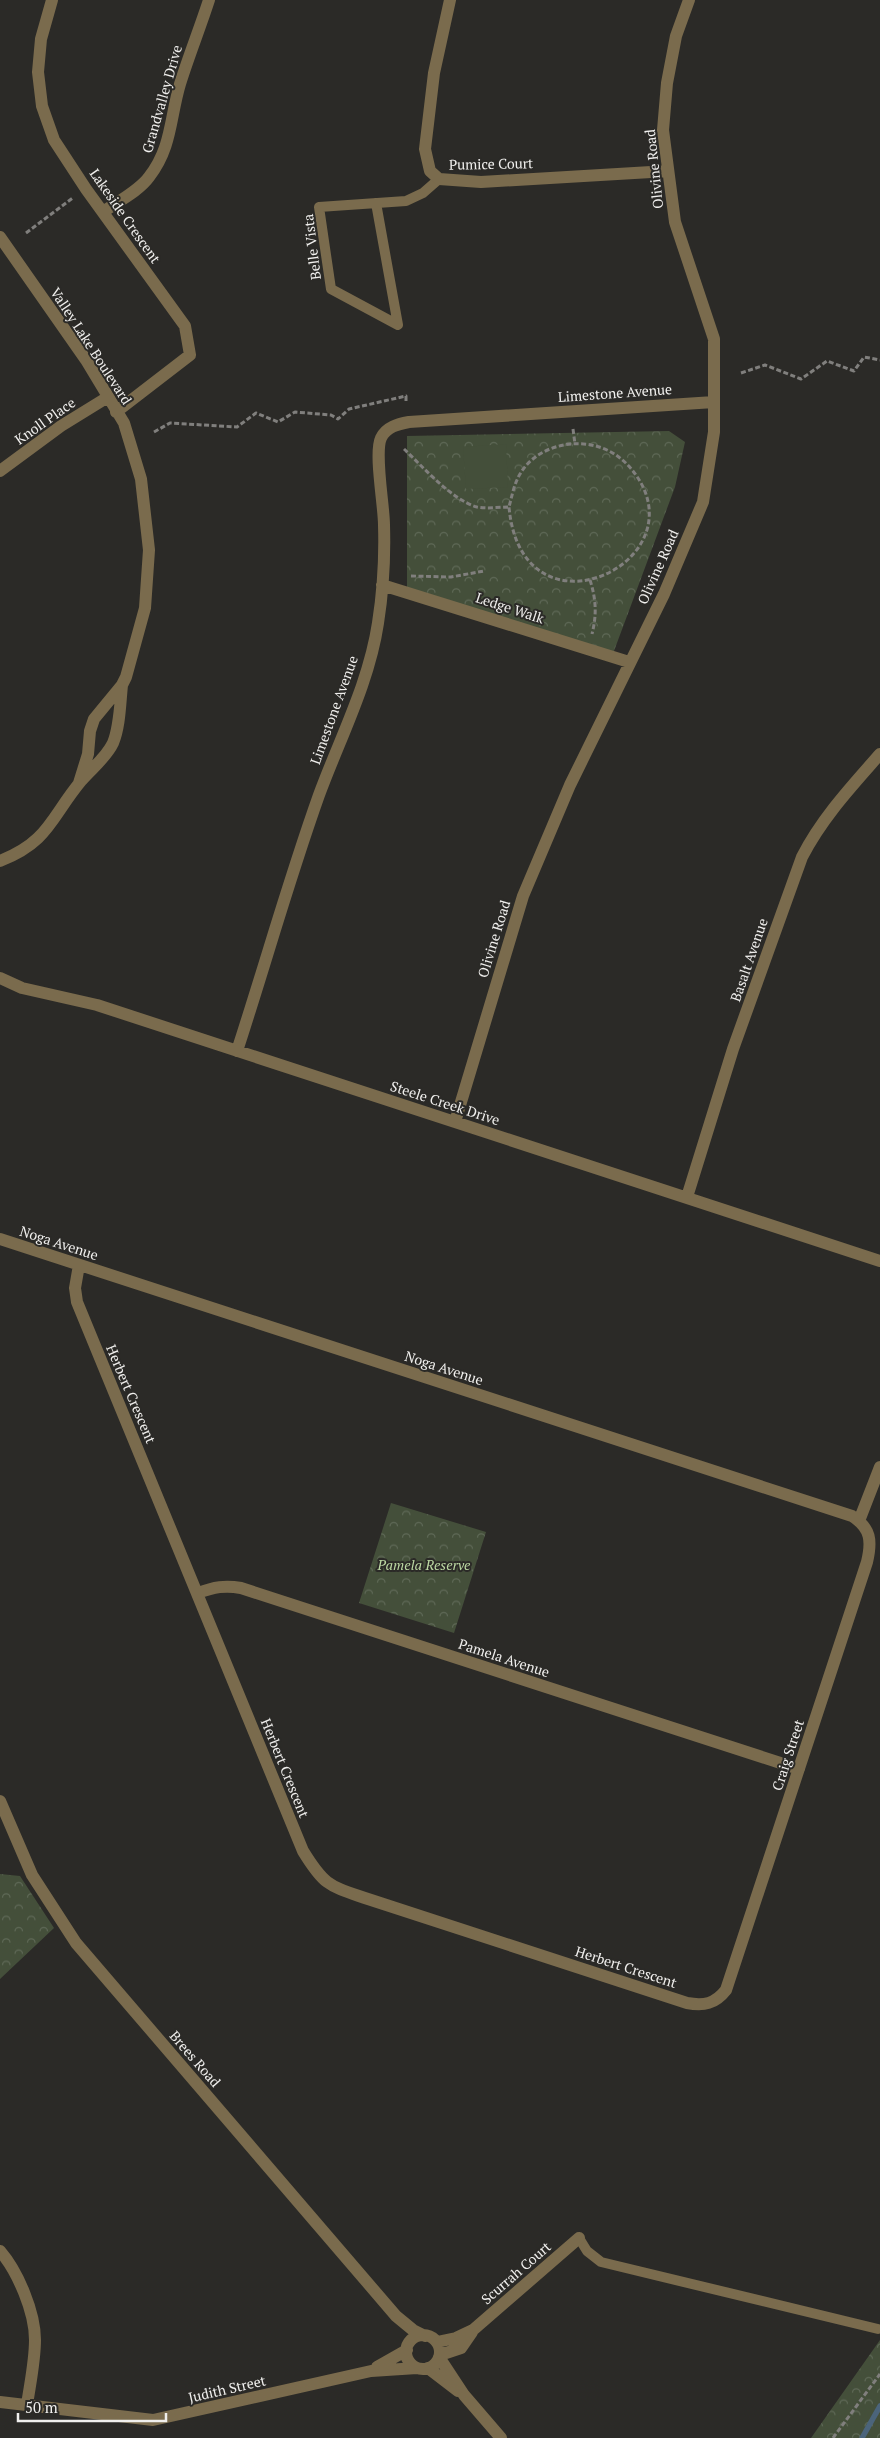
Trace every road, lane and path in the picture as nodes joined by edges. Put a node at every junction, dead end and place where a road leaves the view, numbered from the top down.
1 (52, 0) edge
2 (209, 0) edge
3 (450, 0) edge
4 (689, 0) edge
5 (668, 171) junction
6 (439, 179) junction
7 (75, 196) dead end
8 (376, 203) junction
9 (103, 212) junction
10 (26, 233) dead end
11 (0, 237) edge
12 (880, 360) edge
13 (741, 373) dead end
14 (108, 397) junction
15 (406, 401) dead end
16 (714, 402) junction
17 (116, 412) junction
18 (573, 429) dead end
19 (154, 432) dead end
20 (575, 444) junction
21 (404, 449) dead end
22 (0, 471) edge
23 (509, 507) junction
24 (484, 571) dead end
25 (406, 575) dead end
26 (590, 580) junction
27 (382, 584) junction
28 (584, 648) junction
29 (629, 662) junction
30 (122, 686) junction
31 (880, 754) edge
32 (79, 783) junction
33 (0, 861) edge
34 (0, 978) edge
35 (237, 1050) junction
36 (455, 1122) junction
37 (687, 1197) junction
38 (0, 1239) edge
39 (880, 1260) edge
40 (79, 1265) junction
41 (880, 1467) edge
42 (859, 1521) junction
43 (875, 1538) edge
44 (198, 1593) junction
45 (799, 1769) junction
46 (0, 1801) edge
47 (726, 1990) joint
48 (579, 2238) joint
49 (0, 2251) edge
50 (396, 2316) junction
51 (878, 2329) dead end
52 (425, 2336) junction
53 (407, 2348) junction
54 (439, 2351) junction
55 (422, 2368) junction
56 (371, 2371) junction
57 (880, 2374) edge
58 (464, 2395) junction
59 (0, 2402) edge
60 (27, 2405) junction
61 (501, 2438) edge
62 (833, 2438) edge

1 - 9 street, Lakeside Crescent
2 - 9 street, Grandvalley Drive
3 - 6 street, Pumice Court
4 - 5 street, Olivine Road
5 - 6 street, Pumice Court
5 - 16 street, Olivine Road
6 - 8 lane, Belle Vista
7 - 10 path
8 - 8 lane, Belle Vista
9 - 17 street, Lakeside Crescent
11 - 14 street, Valley Lake Boulevard
12 - 13 path
14 - 17 street, Valley Lake Boulevard
14 - 22 street, Knoll Place
15 - 19 path
16 - 27 street, Limestone Avenue
16 - 29 street, Olivine Road
17 - 30 street, Valley Lake Boulevard
18 - 20 path
20 - 23 path
20 - 26 path
21 - 23 path
23 - 26 path
24 - 25 path
26 - 28 path
27 - 28 street, Ledge Walk
27 - 35 street, Limestone Avenue
28 - 29 street, Ledge Walk
29 - 36 street, Olivine Road
30 - 32 street, Valley Lake Boulevard
30 - 32 street, Valley Lake Boulevard
31 - 37 street, Basalt Avenue
32 - 33 street, Valley Lake Boulevard
34 - 35 street, Steele Creek Drive
35 - 36 street, Steele Creek Drive
36 - 37 street, Steele Creek Drive
37 - 39 street, Steele Creek Drive
38 - 40 street, Noga Avenue
40 - 42 street, Noga Avenue
40 - 44 street, Herbert Crescent
41 - 42 street
42 - 43 street
43 - 45 street, Craig Street
44 - 45 street, Pamela Avenue
44 - 47 street, Herbert Crescent
45 - 47 street, Craig Street
46 - 50 street, Brees Road
48 - 51 lane
48 - 54 street, Scurrah Court
49 - 60 street
50 - 52 street, Brees Road
50 - 53 street, Brees Road
52 - 53 street
52 - 54 street
53 - 55 street
53 - 56 street, Judith Street
54 - 55 street
54 - 58 street
55 - 56 street, Judith Street
55 - 58 street
56 - 60 street, Judith Street
57 - 62 path
58 - 61 street
59 - 60 street, Judith Street

